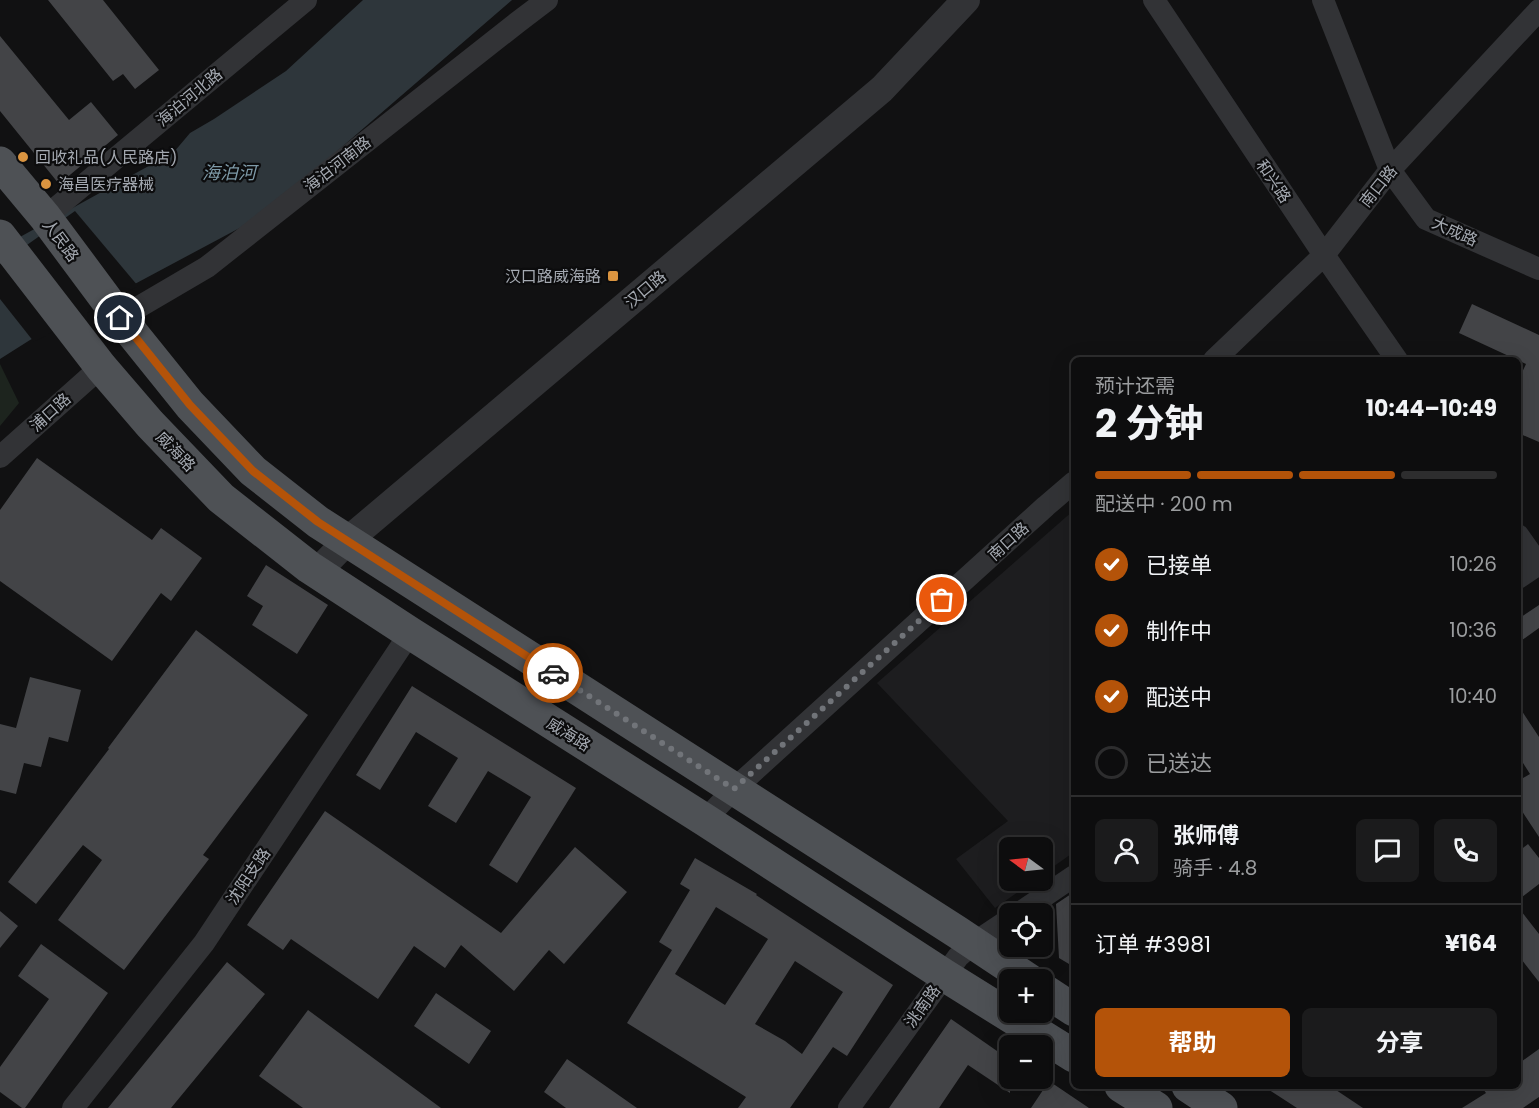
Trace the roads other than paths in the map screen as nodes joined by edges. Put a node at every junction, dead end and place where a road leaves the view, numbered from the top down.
1 (306, 0) edge
2 (548, 0) edge
3 (966, 0) edge
4 (1154, 0) edge
5 (1323, 0) edge
6 (1539, 10) edge
7 (0, 163) edge
8 (1390, 170) junction
9 (45, 217) junction
10 (2, 238) edge
11 (1324, 255) junction
12 (1539, 269) edge
13 (120, 318) junction
14 (1217, 357) edge
15 (1395, 357) edge
16 (101, 367) junction
17 (0, 457) edge
18 (1071, 485) edge
19 (1521, 539) edge
20 (347, 541) junction
21 (1539, 564) edge
22 (317, 572) junction
23 (1521, 576) edge
24 (410, 633) junction
25 (734, 789) junction
26 (705, 820) junction
27 (1071, 878) edge
28 (1034, 903) edge
29 (999, 926) edge
30 (974, 943) junction
31 (1013, 969) edge
32 (944, 975) junction
33 (1053, 996) edge
34 (1071, 1008) edge
35 (1071, 1054) edge
36 (1126, 1089) edge
37 (1192, 1089) edge
38 (73, 1108) edge
39 (849, 1108) edge
40 (1156, 1108) edge
41 (1221, 1108) edge

1 - 9 street, 海泊河北路
2 - 13 street, 海泊河南路
3 - 20 street, 汉口路
4 - 11 street, 和兴路
5 - 8 street, 大成路
6 - 8 street, 南口路
7 - 9 main road, 人民路
8 - 11 street, 南口路
8 - 12 street, 大成路
9 - 13 main road, 人民路
10 - 16 main road
11 - 14 street, 南口路
11 - 15 street, 和兴路
13 - 20 main road
16 - 17 street, 浦口路
16 - 22 main road, 威海路
18 - 25 street, 南口路
19 - 21 street
20 - 22 street, 汉口路
20 - 25 main road
21 - 23 street
22 - 24 main road, 威海路
24 - 26 main road, 威海路
24 - 38 street, 沈阳支路
25 - 26 street, 南口路
25 - 30 main road
26 - 32 main road, 威海路
27 - 28 street
29 - 30 street, 洮南路
30 - 31 main road
30 - 32 street, 洮南路
32 - 35 main road, 威海路
32 - 39 street, 洮南路
33 - 34 main road
36 - 40 main road
37 - 41 main road

